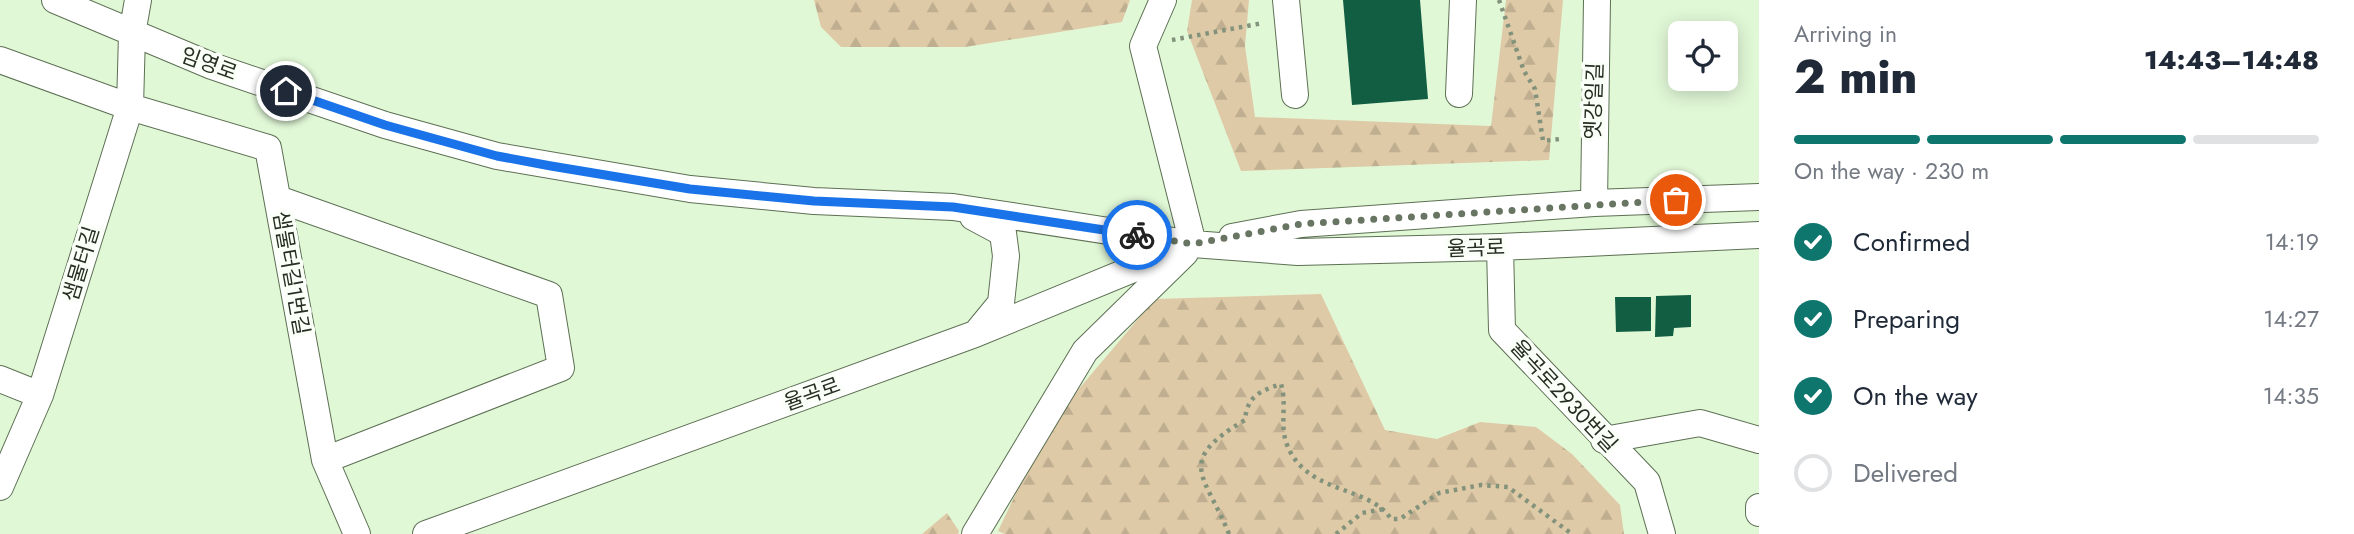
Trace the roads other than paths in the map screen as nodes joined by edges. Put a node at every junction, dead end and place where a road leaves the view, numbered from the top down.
1 (55, 0) edge
2 (138, 0) edge
3 (1163, 0) edge
4 (1463, 0) edge
5 (1597, 0) edge
6 (1287, 9) edge
7 (132, 34) junction
8 (0, 60) edge
9 (1459, 94) dead end
10 (1295, 95) dead end
11 (130, 107) junction
12 (1759, 197) edge
13 (278, 199) junction
14 (1594, 203) junction
15 (953, 207) junction
16 (1759, 235) edge
17 (1193, 244) junction
18 (1500, 247) junction
19 (975, 334) junction
20 (0, 379) edge
21 (40, 395) junction
22 (1604, 440) junction
23 (1759, 440) edge
24 (325, 460) junction
25 (0, 487) edge
26 (1759, 507) edge
27 (1759, 513) edge
28 (357, 534) edge
29 (426, 534) edge
30 (975, 534) edge
31 (1662, 534) edge

1 - 7 street, 임영로
2 - 7 street, 샘물터길
3 - 17 street
4 - 9 street
5 - 14 street, 옛강일길
6 - 10 street
7 - 11 street, 샘물터길
7 - 15 street, 임영로
8 - 11 street
11 - 13 street, 샘물터길1번길
11 - 21 street, 샘물터길
12 - 14 street, 율곡로
13 - 24 street, 샘물터길1번길
13 - 24 street
14 - 17 street, 율곡로
15 - 17 street, 임영로
15 - 19 street
16 - 18 street, 율곡로
17 - 18 street, 율곡로
17 - 19 street, 율곡로
17 - 30 street
18 - 22 street, 율곡로2930번길
19 - 29 street, 율곡로
20 - 21 street
21 - 25 street, 샘물터길
22 - 23 street
22 - 31 street, 율곡로2930번길
24 - 28 street, 샘물터길1번길
26 - 27 street

